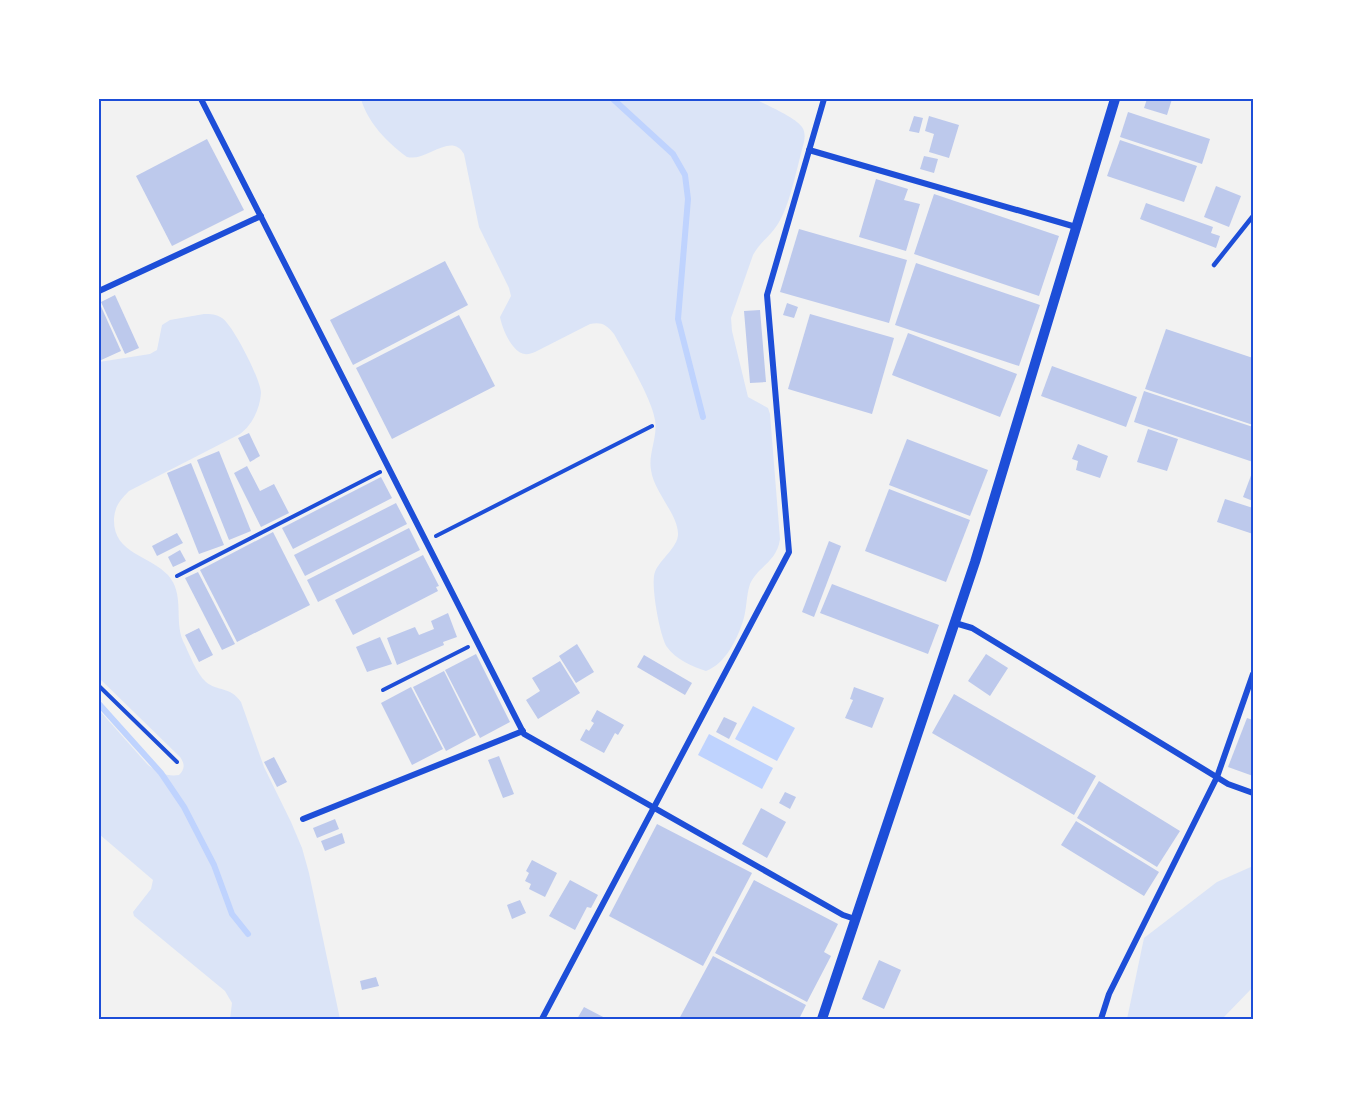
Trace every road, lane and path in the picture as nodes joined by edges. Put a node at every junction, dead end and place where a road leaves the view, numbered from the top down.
1 (201, 99) edge
2 (825, 99) edge
3 (1115, 99) edge
4 (809, 150) junction
5 (261, 216) junction
6 (1253, 216) edge
7 (1076, 227) junction
8 (1214, 265) dead end
9 (99, 291) edge
10 (652, 426) dead end
11 (389, 468) junction
12 (426, 541) junction
13 (177, 576) dead end
14 (955, 623) junction
15 (477, 642) junction
16 (1253, 674) edge
17 (99, 686) edge
18 (383, 690) dead end
19 (523, 731) junction
20 (177, 762) dead end
21 (1217, 777) junction
22 (1253, 793) edge
23 (654, 807) junction
24 (303, 819) dead end
25 (855, 920) junction
26 (542, 1019) edge
27 (822, 1019) edge
28 (1101, 1019) edge

1 - 5 street
2 - 4 street
3 - 7 street
4 - 7 street
4 - 23 street
5 - 9 street
5 - 11 street
6 - 8 lane
7 - 14 street
10 - 12 path
11 - 12 street
11 - 13 path
12 - 15 street
14 - 21 street
14 - 25 street
15 - 18 path
15 - 19 street
16 - 21 street
17 - 20 path
19 - 23 street
19 - 24 street
21 - 22 street
21 - 28 street
23 - 25 street
23 - 26 street
25 - 27 street

